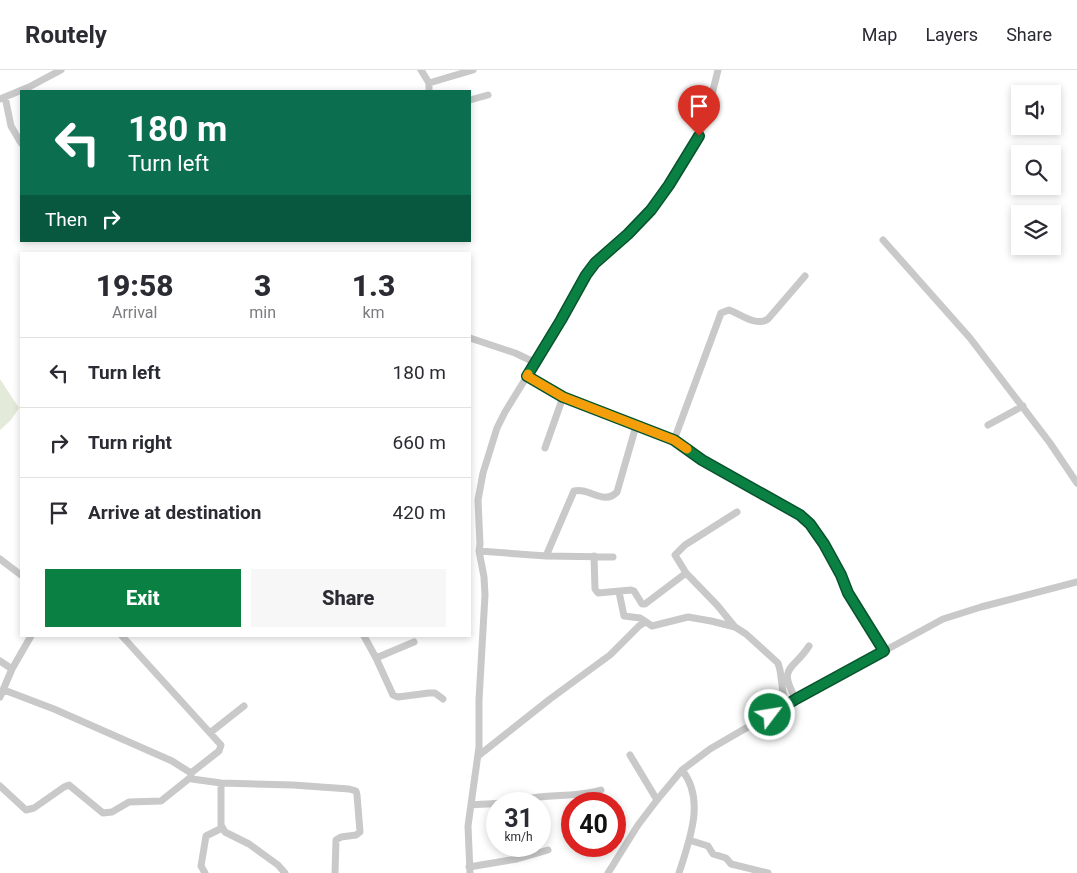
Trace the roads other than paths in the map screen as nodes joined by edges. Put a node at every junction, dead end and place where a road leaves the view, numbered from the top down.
1 (61, 70) edge
2 (421, 70) edge
3 (473, 70) edge
4 (718, 70) edge
5 (429, 87) edge
6 (20, 90) edge
7 (20, 90) edge
8 (488, 95) dead end
9 (2, 98) edge
10 (471, 100) edge
11 (20, 141) edge
12 (883, 240) dead end
13 (805, 276) dead end
14 (471, 338) edge
15 (536, 363) junction
16 (527, 376) junction
17 (563, 397) junction
18 (1023, 406) junction
19 (988, 424) dead end
20 (636, 426) junction
21 (674, 440) junction
22 (545, 448) dead end
23 (1077, 483) edge
24 (737, 512) dead end
25 (471, 524) edge
26 (478, 527) junction
27 (479, 551) junction
28 (546, 556) junction
29 (594, 556) junction
30 (613, 556) dead end
31 (0, 559) edge
32 (686, 573) junction
33 (20, 574) edge
34 (1077, 582) edge
35 (619, 592) junction
36 (645, 622) junction
37 (735, 627) junction
38 (30, 637) edge
39 (123, 637) edge
40 (365, 637) edge
41 (414, 642) dead end
42 (809, 646) dead end
43 (884, 651) junction
44 (376, 658) junction
45 (0, 661) edge
46 (778, 663) junction
47 (791, 665) junction
48 (12, 669) junction
49 (4, 690) junction
50 (0, 697) edge
51 (443, 699) dead end
52 (796, 699) junction
53 (244, 706) dead end
54 (785, 707) junction
55 (211, 732) junction
56 (630, 754) dead end
57 (478, 756) junction
58 (682, 770) junction
59 (191, 775) junction
60 (221, 783) junction
61 (0, 786) edge
62 (601, 790) dead end
63 (657, 800) junction
64 (470, 805) junction
65 (222, 828) junction
66 (689, 840) junction
67 (520, 857) edge
68 (470, 870) edge
69 (205, 873) edge
70 (285, 873) edge
71 (335, 873) edge
72 (608, 873) edge
73 (679, 873) edge
74 (768, 873) edge

1 - 7 street
2 - 5 street
3 - 5 street
4 - 15 street
6 - 9 street
8 - 10 street
9 - 11 street
12 - 18 street
13 - 21 street
14 - 15 street
15 - 16 street
16 - 17 street
16 - 26 street
17 - 20 street
17 - 22 street
18 - 19 street
18 - 23 street
20 - 21 street
20 - 28 street
21 - 43 street
24 - 32 street
25 - 26 street
26 - 27 street
27 - 28 street
27 - 57 street
28 - 29 street
29 - 30 street
29 - 35 street
31 - 33 street
32 - 35 street
32 - 37 street
34 - 43 street
35 - 36 street
36 - 37 street
36 - 57 street
37 - 46 street
38 - 48 street
39 - 55 street
40 - 44 street
41 - 44 street
42 - 47 street
43 - 52 street
44 - 51 street
45 - 48 street
46 - 47 street
46 - 54 street
47 - 52 street
48 - 49 street
49 - 50 street
49 - 59 street
52 - 54 street
53 - 55 street
54 - 58 street
55 - 59 street
56 - 63 street
57 - 64 street
58 - 63 street
58 - 66 street
59 - 60 street
59 - 61 street
60 - 65 street
60 - 71 street
62 - 64 street
63 - 72 street
64 - 68 street
65 - 69 street
65 - 70 street
66 - 73 street
66 - 74 street
67 - 68 street

